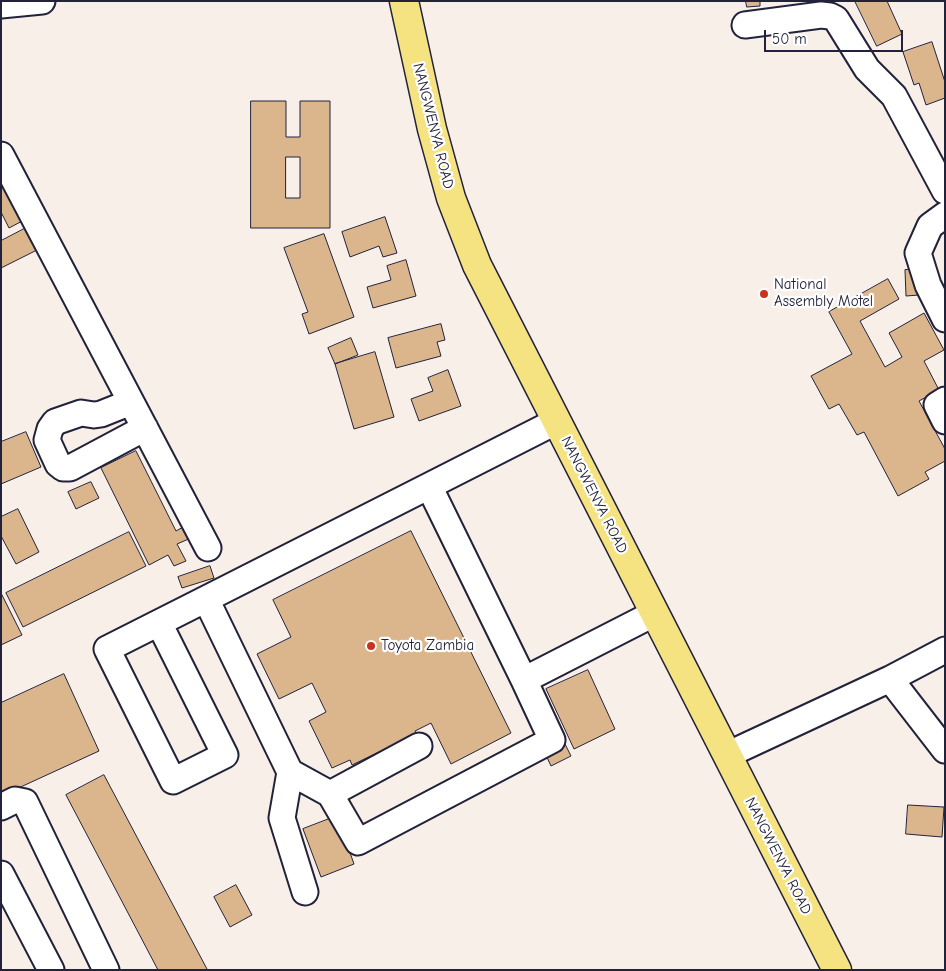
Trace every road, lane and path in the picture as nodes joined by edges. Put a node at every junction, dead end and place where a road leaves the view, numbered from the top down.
1 (404, 1) edge
2 (745, 25) dead end
3 (1, 155) edge
4 (945, 191) edge
5 (945, 215) edge
6 (945, 319) edge
7 (945, 400) edge
8 (130, 402) junction
9 (945, 420) edge
10 (557, 421) junction
11 (145, 428) junction
12 (429, 486) junction
13 (208, 548) dead end
14 (206, 599) junction
15 (655, 613) junction
16 (159, 623) junction
17 (945, 650) edge
18 (890, 679) junction
19 (524, 680) junction
20 (419, 746) dead end
21 (945, 750) edge
22 (727, 755) junction
23 (290, 772) junction
24 (330, 794) junction
25 (1, 807) edge
26 (1, 874) edge
27 (305, 892) dead end
28 (51, 970) edge
29 (106, 970) edge
30 (837, 970) edge

1 - 10 main road, NANGWENYA ROAD
2 - 4 lane
3 - 8 lane
5 - 6 lane
7 - 9 lane
8 - 11 lane
8 - 11 lane
10 - 12 lane
10 - 15 main road, NANGWENYA ROAD
11 - 13 lane
12 - 14 lane
12 - 19 lane
14 - 16 lane
14 - 23 lane
15 - 19 lane
15 - 22 main road, NANGWENYA ROAD
16 - 16 lane
17 - 18 lane
18 - 21 lane
18 - 22 lane
19 - 24 lane
20 - 24 lane
22 - 30 main road, NANGWENYA ROAD
23 - 24 lane
23 - 27 lane
25 - 29 lane
26 - 28 lane

